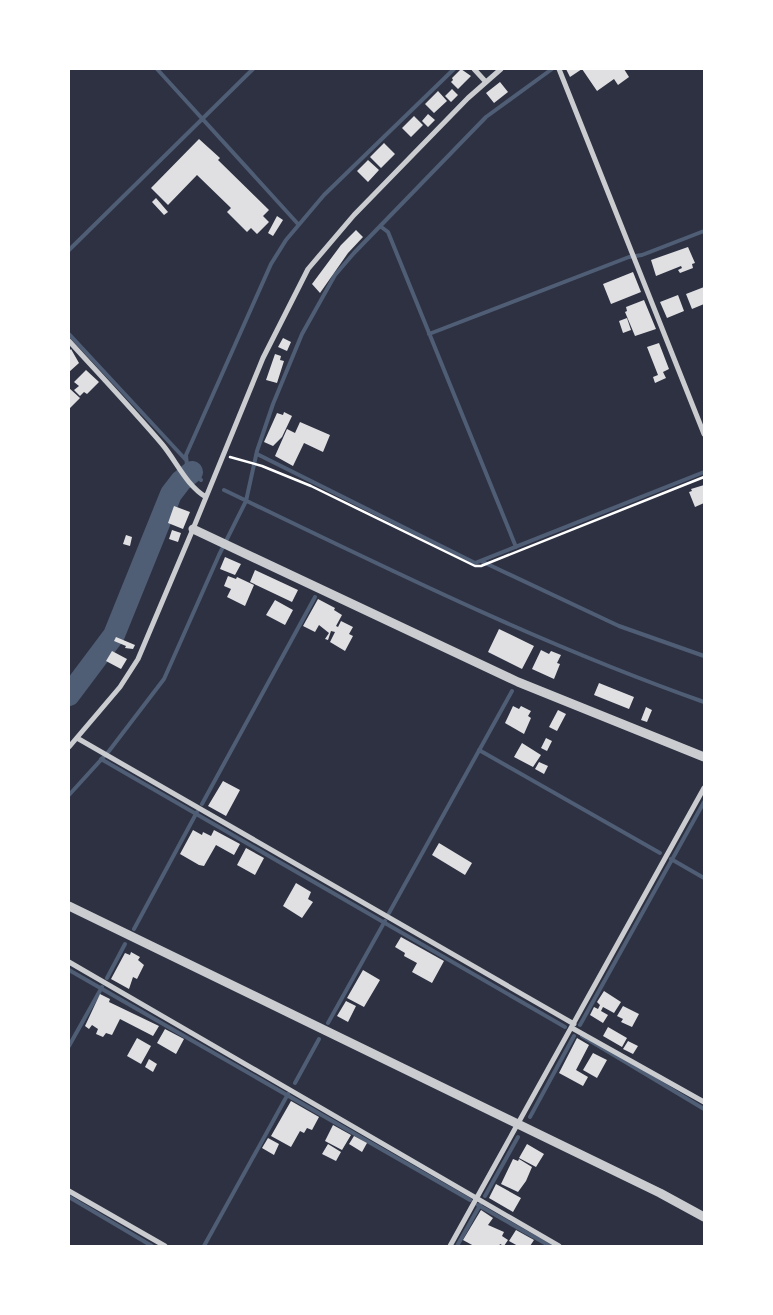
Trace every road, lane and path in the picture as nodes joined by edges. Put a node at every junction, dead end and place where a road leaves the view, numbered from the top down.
1 (474, 69) edge
2 (501, 69) edge
3 (559, 69) edge
4 (486, 81) junction
5 (69, 341) edge
6 (704, 434) edge
7 (224, 455) junction
8 (704, 477) edge
9 (206, 497) junction
10 (194, 530) junction
11 (77, 738) junction
12 (69, 747) edge
13 (704, 757) edge
14 (704, 788) edge
15 (69, 906) edge
16 (69, 962) edge
17 (573, 1026) junction
18 (704, 1102) edge
19 (518, 1124) junction
20 (69, 1190) edge
21 (477, 1198) junction
22 (704, 1218) edge
23 (164, 1246) edge
24 (450, 1246) edge
25 (559, 1246) edge

1 - 4 street
2 - 4 street
3 - 6 street
4 - 7 street
5 - 9 street
7 - 8 path
7 - 9 street
9 - 10 street
10 - 11 street
10 - 13 street
11 - 12 street
11 - 17 street
14 - 17 street
15 - 19 street
16 - 21 street
17 - 18 street
17 - 19 street
19 - 21 street
19 - 22 street
20 - 23 street
21 - 24 street
21 - 25 street

